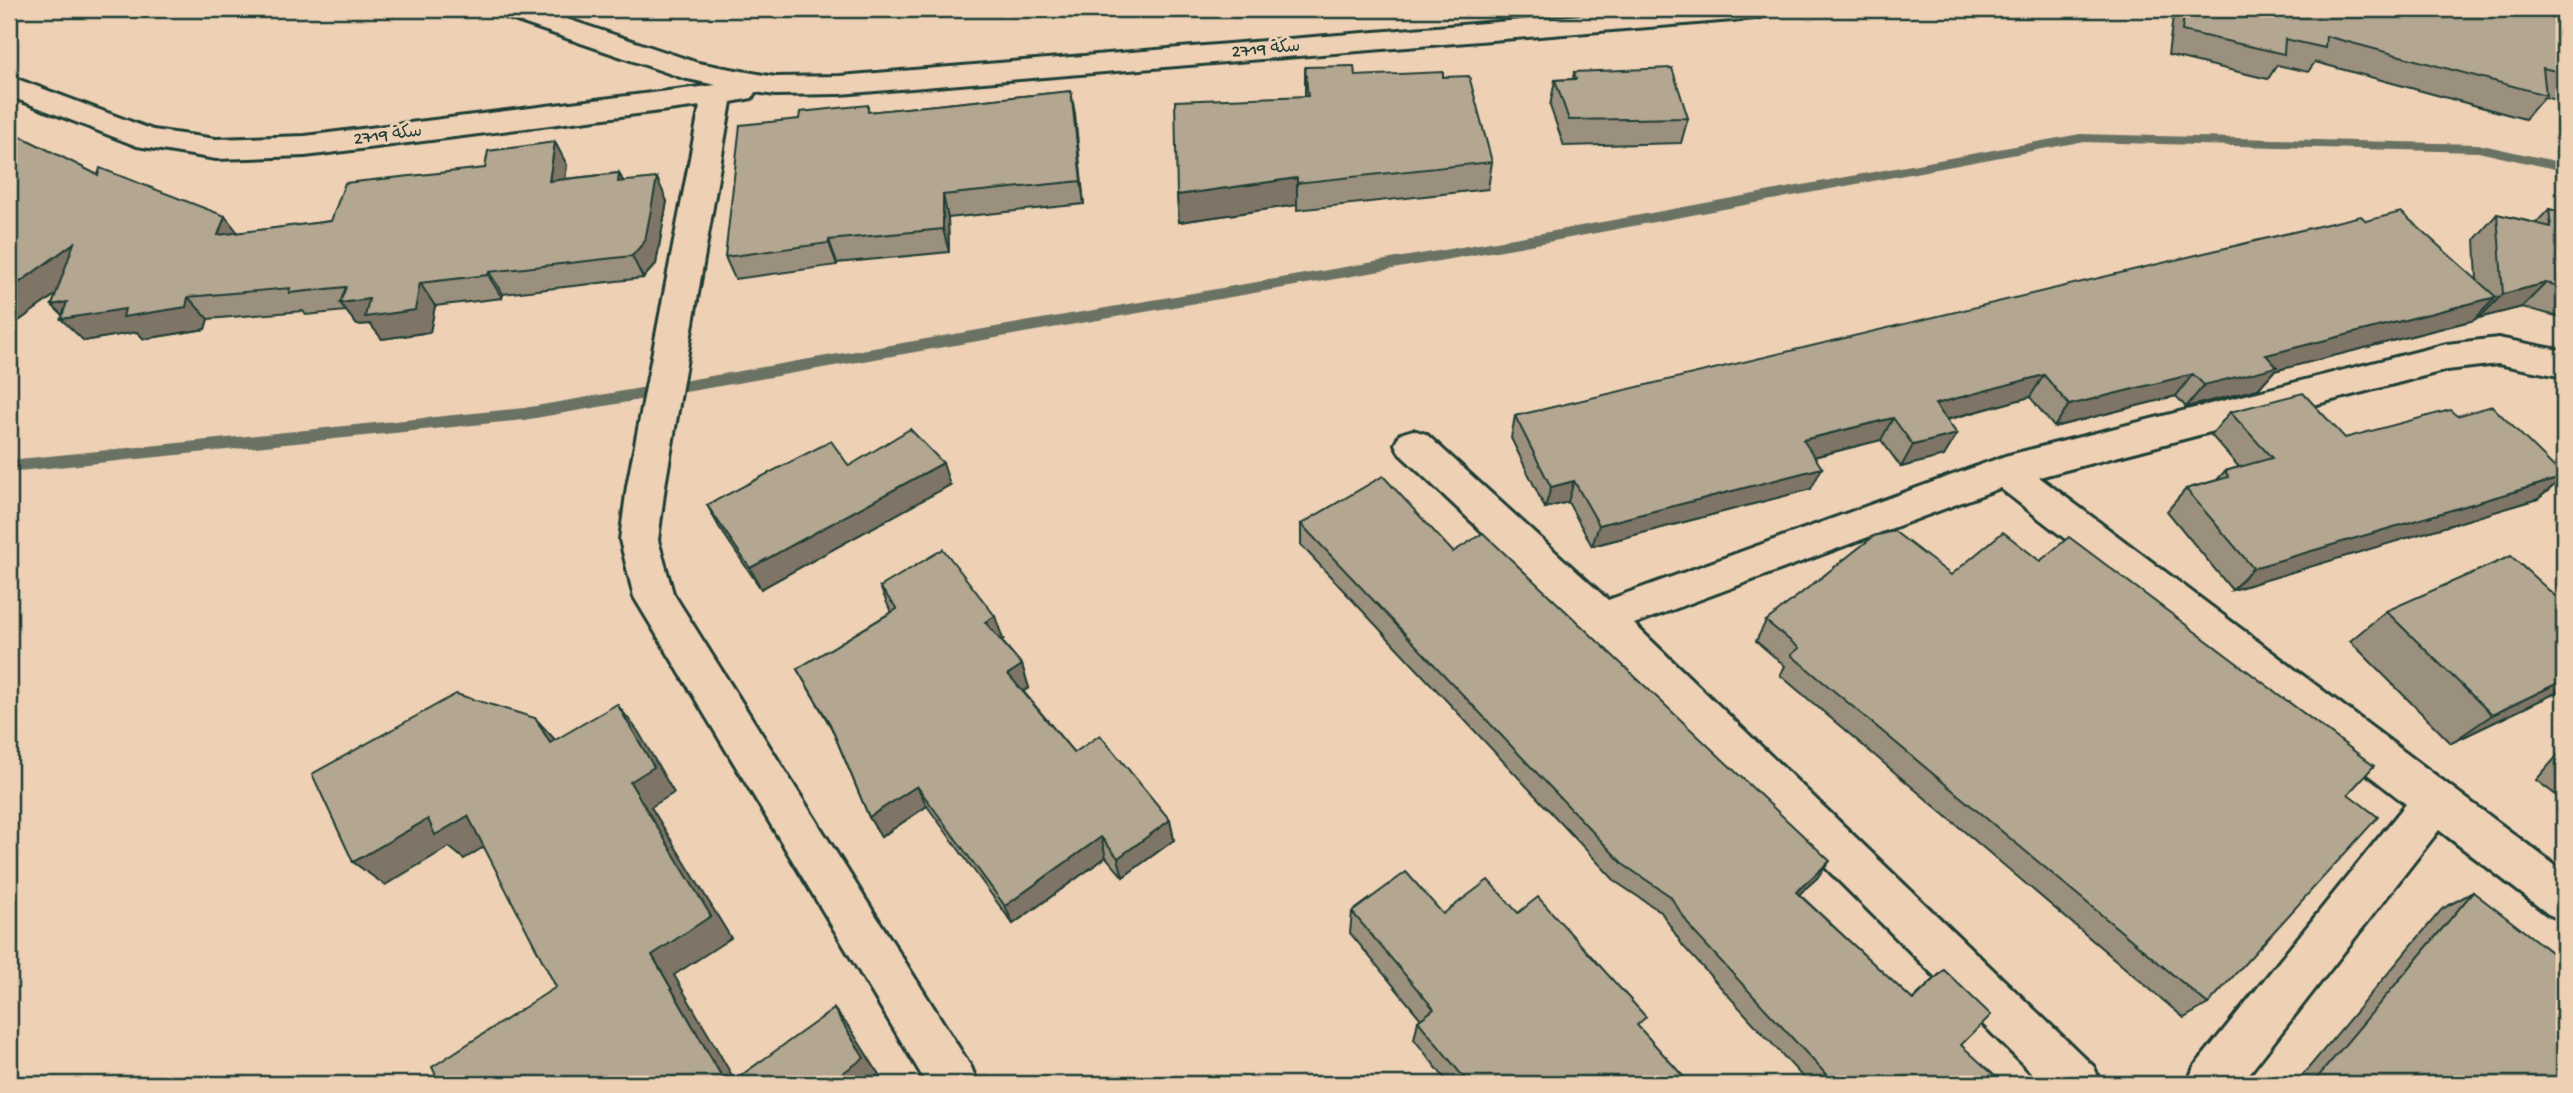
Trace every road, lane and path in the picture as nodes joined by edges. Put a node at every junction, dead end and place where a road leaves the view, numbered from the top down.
1 (509, 9) edge
2 (1756, 9) edge
3 (9, 85) edge
4 (775, 86) junction
5 (717, 94) junction
6 (2564, 364) edge
7 (1413, 444) dead end
8 (2005, 471) junction
9 (1602, 619) junction
10 (2435, 801) junction
11 (2564, 899) edge
12 (954, 1084) edge
13 (2077, 1084) edge
14 (2211, 1084) edge

1 - 4 street, سكة 2719
2 - 4 street, سكة 2719
3 - 5 street, سكة 2719
4 - 5 street, سكة 2719
5 - 12 street
6 - 8 street
7 - 9 street
8 - 9 street
8 - 10 street
9 - 13 street
10 - 11 street
10 - 14 street

